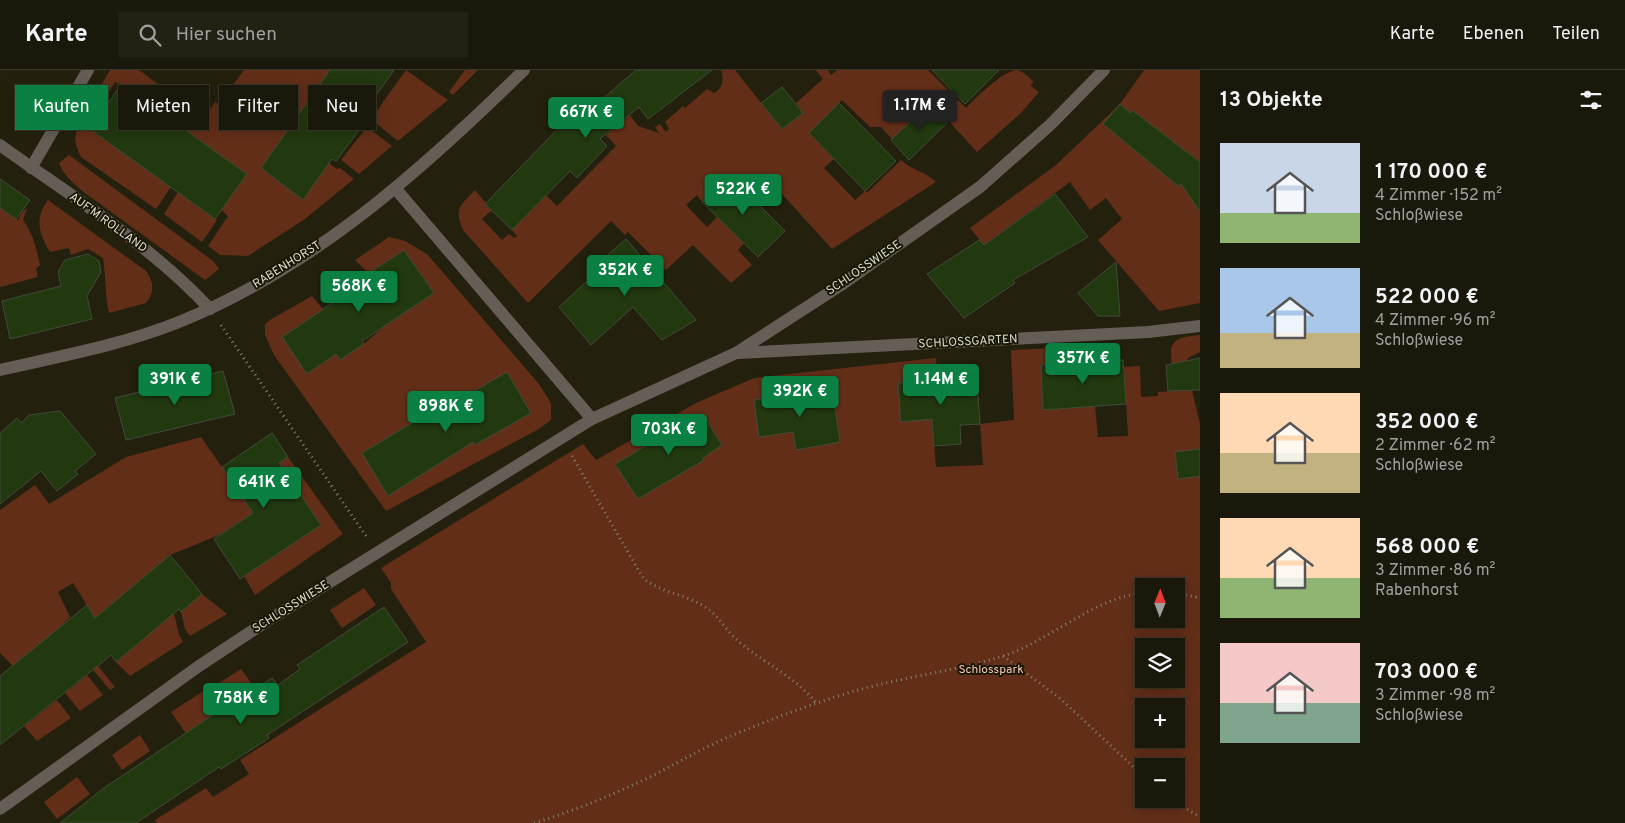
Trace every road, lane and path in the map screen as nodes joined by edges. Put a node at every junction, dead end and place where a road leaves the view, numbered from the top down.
1 (88, 70) edge
2 (524, 70) edge
3 (1104, 70) edge
4 (0, 146) edge
5 (31, 168) junction
6 (395, 188) junction
7 (210, 309) junction
8 (1200, 326) edge
9 (736, 353) junction
10 (0, 370) edge
11 (592, 419) junction
12 (562, 440) junction
13 (378, 554) junction
14 (1185, 595) edge
15 (1135, 596) edge
16 (1200, 598) edge
17 (1003, 656) junction
18 (817, 704) junction
19 (1135, 769) edge
20 (1185, 808) edge
21 (0, 809) edge
22 (1200, 817) edge
23 (534, 823) edge

1 - 5 street
2 - 6 street, RABENHORST
3 - 9 street, SCHLOSSWIESE
4 - 5 street, AUF'M ROLLAND
5 - 7 street, AUF'M ROLLAND
6 - 7 street, RABENHORST
6 - 11 street
7 - 10 street, RABENHORST
7 - 13 path
8 - 9 street, SCHLOSSGARTEN
9 - 11 street, SCHLOSSWIESE
11 - 12 street, SCHLOSSWIESE
12 - 13 street, SCHLOSSWIESE
12 - 18 path
13 - 21 street, SCHLOSSWIESE
14 - 16 path
15 - 17 path
17 - 18 path
17 - 19 path
18 - 23 path
20 - 22 path

